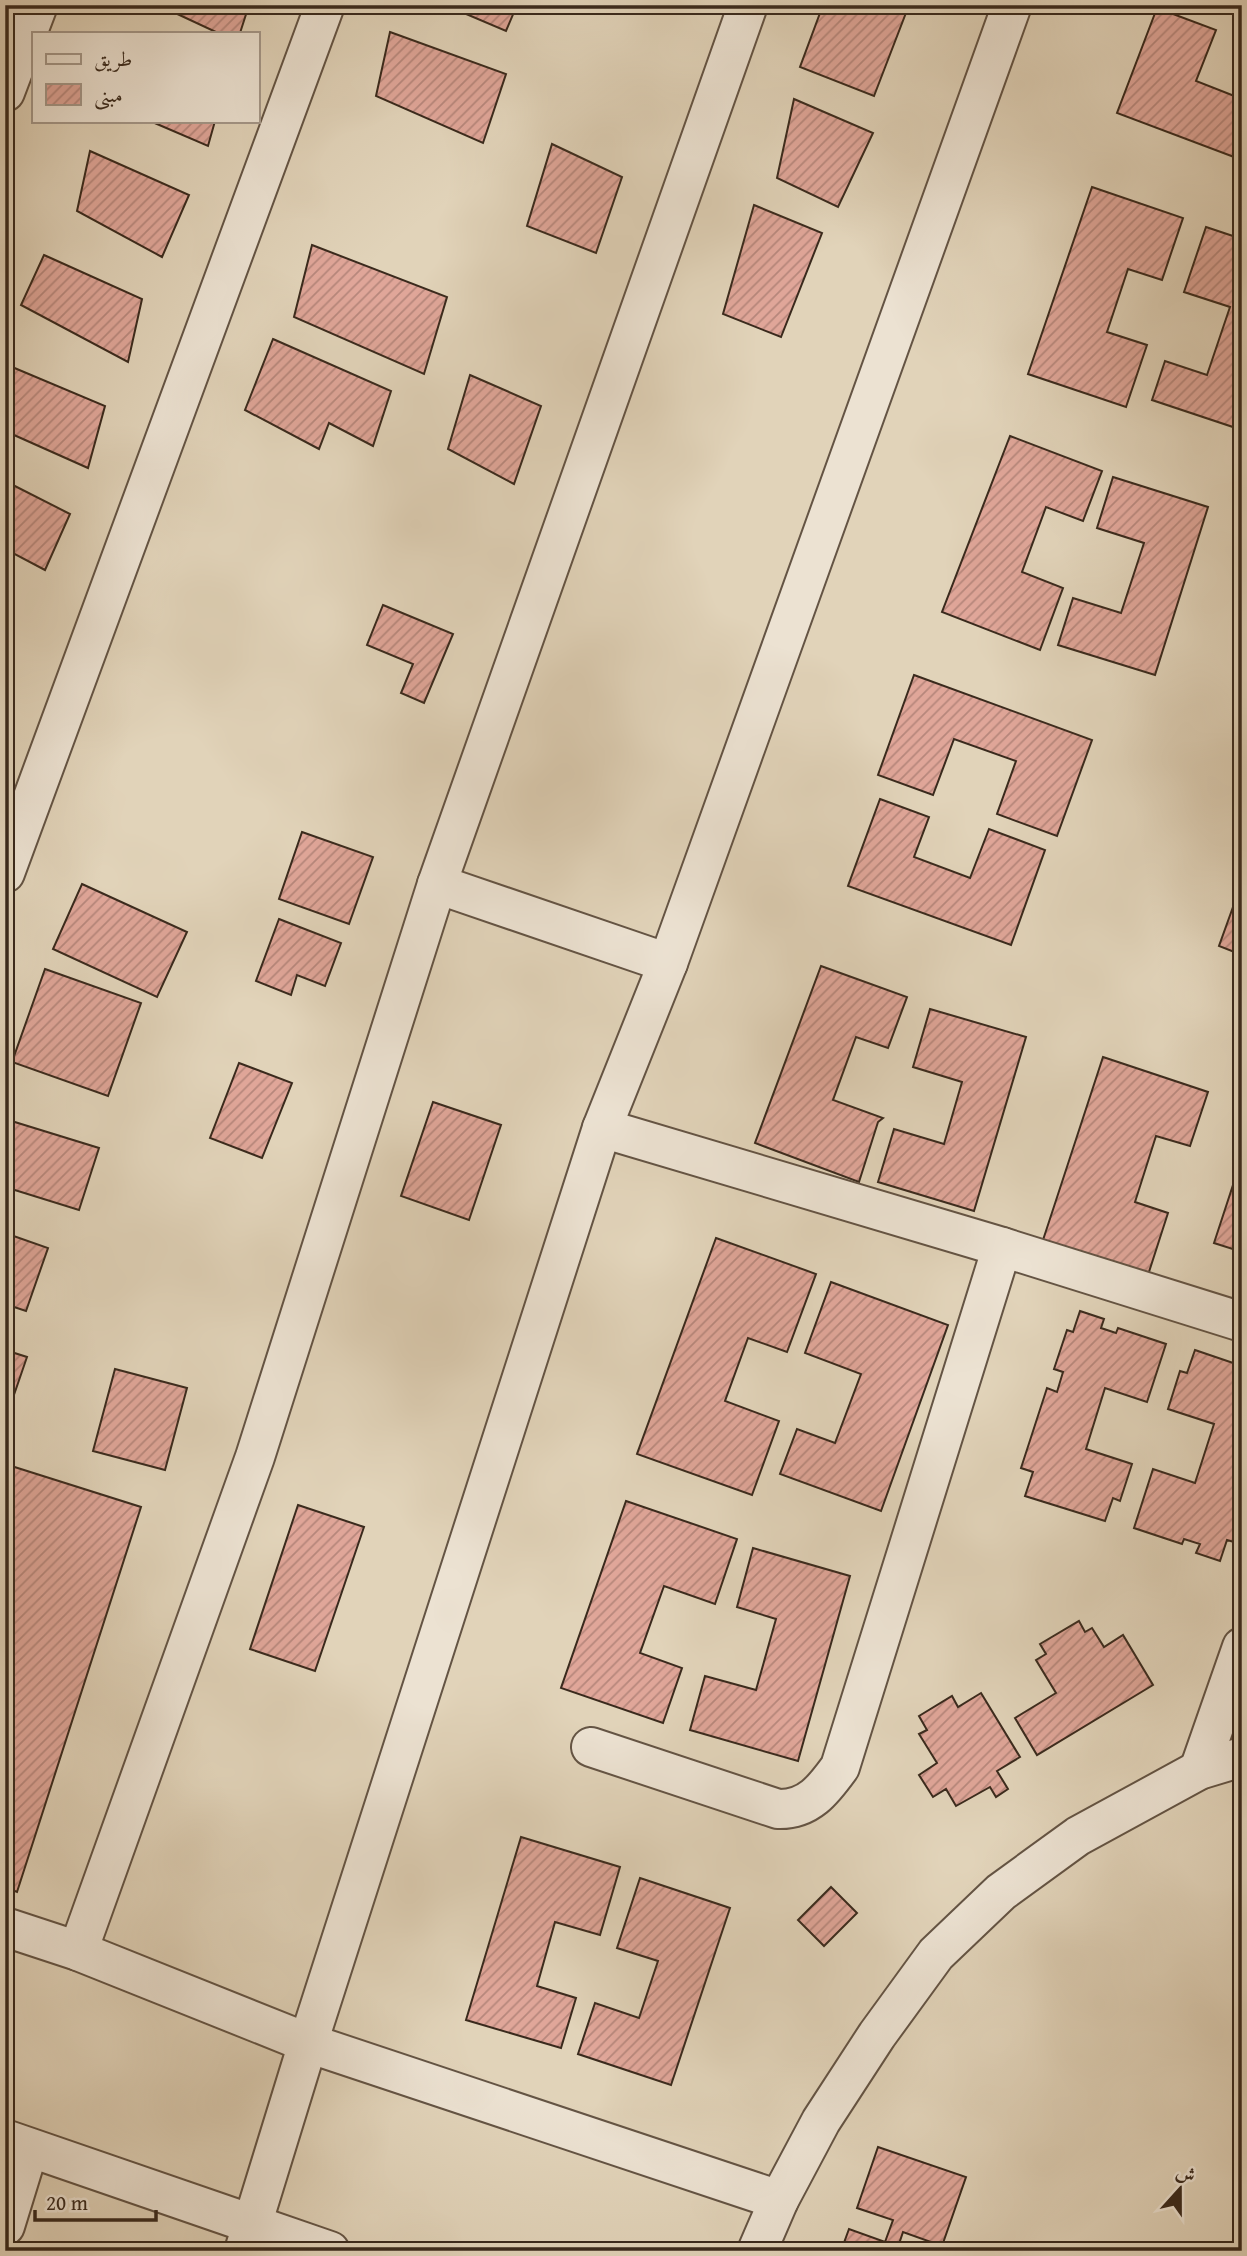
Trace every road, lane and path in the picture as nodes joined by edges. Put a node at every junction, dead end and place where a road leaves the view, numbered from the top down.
1 (38, 5) edge
2 (325, 5) edge
3 (748, 5) edge
4 (1012, 5) edge
5 (5, 92) edge
6 (5, 873) edge
7 (437, 884) junction
8 (668, 963) junction
9 (603, 1128) junction
10 (1002, 1247) junction
11 (1242, 1322) edge
12 (1242, 1647) edge
13 (592, 1747) dead end
14 (1242, 1757) edge
15 (1199, 1770) junction
16 (5, 1927) edge
17 (79, 1951) junction
18 (308, 2043) junction
19 (17, 2144) edge
20 (779, 2200) junction
21 (5, 2226) edge
22 (248, 2237) edge
23 (330, 2251) edge
24 (757, 2251) edge

1 - 5 street
2 - 6 street
3 - 7 street
4 - 8 street
7 - 8 street
7 - 17 street
8 - 9 street
9 - 10 street
9 - 18 street
10 - 11 street
10 - 13 street
12 - 15 street
14 - 15 street
15 - 20 street
16 - 17 street
17 - 18 street
18 - 20 street
18 - 22 street
19 - 21 street
19 - 22 street
20 - 24 street
22 - 23 street

